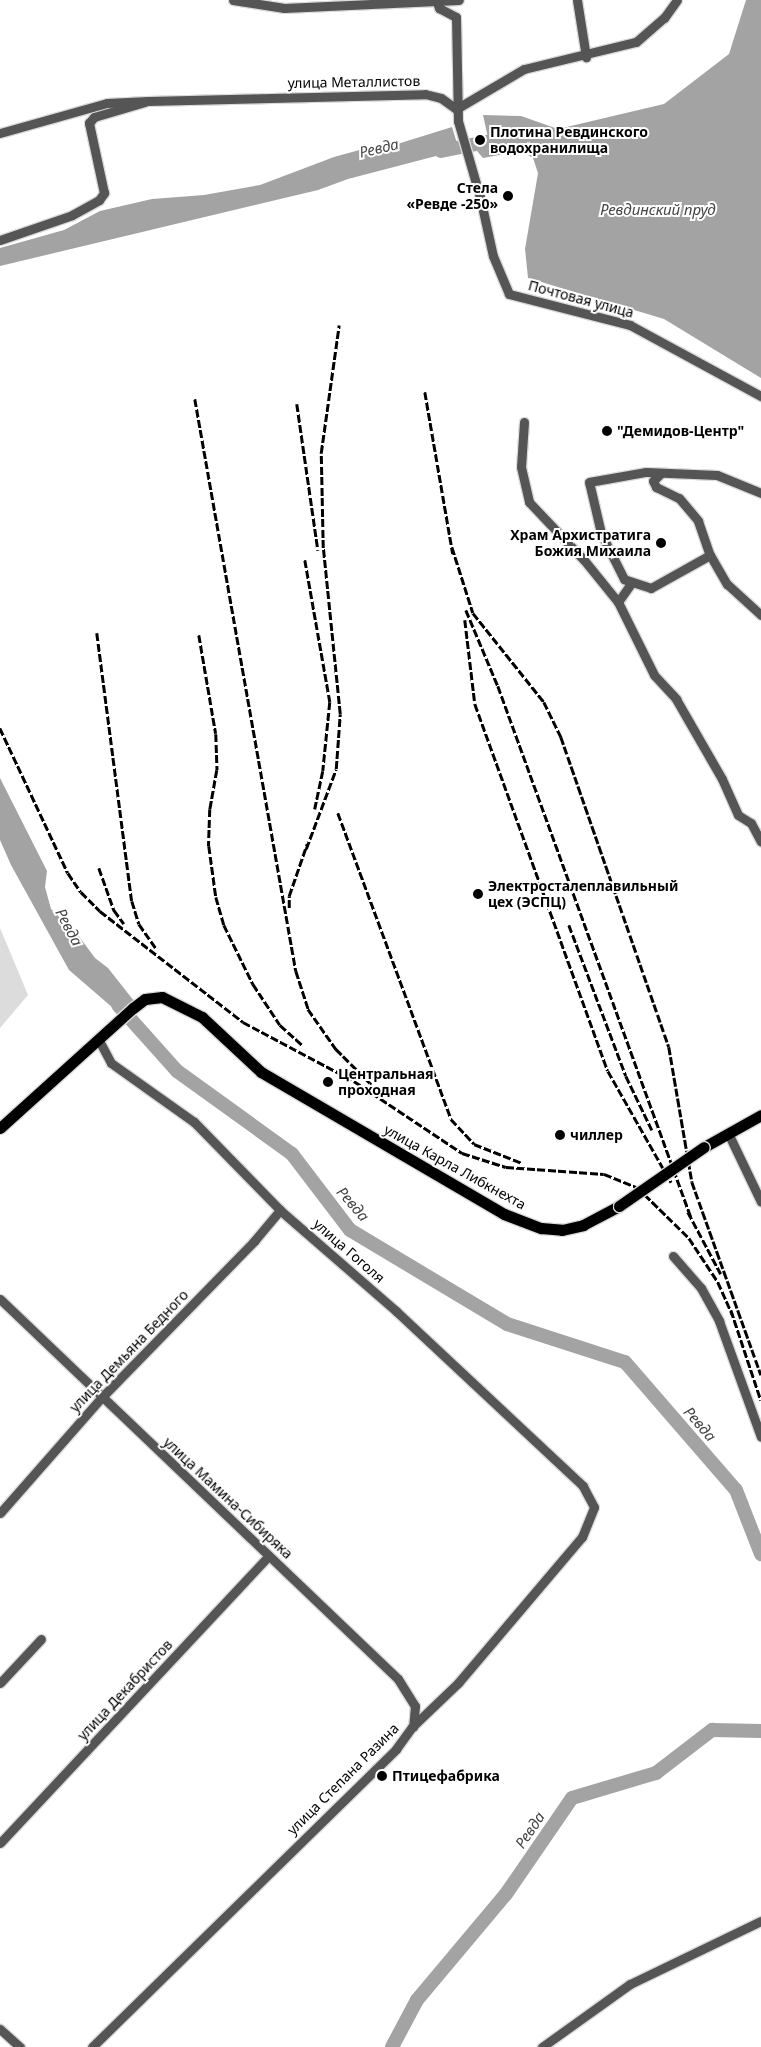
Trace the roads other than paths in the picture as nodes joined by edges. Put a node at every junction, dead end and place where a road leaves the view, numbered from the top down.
1 (233, 0) edge
2 (459, 0) edge
3 (577, 0) edge
4 (677, 0) edge
5 (437, 1) edge
6 (586, 56) junction
7 (148, 101) junction
8 (456, 109) junction
9 (0, 133) edge
10 (0, 240) edge
11 (761, 396) edge
12 (524, 422) dead end
13 (661, 473) junction
14 (761, 493) edge
15 (710, 555) junction
16 (632, 582) junction
17 (618, 602) junction
18 (761, 616) edge
19 (761, 842) edge
20 (98, 1039) junction
21 (761, 1115) edge
22 (0, 1128) edge
23 (728, 1133) junction
24 (761, 1202) edge
25 (280, 1210) junction
26 (673, 1256) dead end
27 (0, 1298) edge
28 (102, 1397) junction
29 (761, 1437) edge
30 (583, 1486) joint
31 (0, 1513) edge
32 (269, 1556) junction
33 (41, 1639) dead end
34 (0, 1683) edge
35 (412, 1727) junction
36 (0, 1843) edge
37 (761, 1921) edge
38 (0, 2029) edge
39 (20, 2047) edge
40 (92, 2047) edge
41 (542, 2047) edge

1 - 5 street
2 - 5 street
3 - 6 street
4 - 6 street
5 - 8 street
6 - 8 street
7 - 8 street, улица Металлистов
7 - 9 street, улица Металлистов
7 - 10 street
8 - 11 street, Почтовая улица
12 - 17 street
13 - 14 street
13 - 15 street
13 - 16 street
15 - 16 street
15 - 18 street
16 - 17 street
17 - 19 street
20 - 22 main road
20 - 23 main road, улица Карла Либкнехта, bridge
20 - 25 street, улица Гоголя
21 - 23 main road, улица Карла Либкнехта
23 - 24 street
25 - 28 street, улица Демьяна Бедного
25 - 30 street, улица Гоголя
26 - 29 street
27 - 28 street, улица Мамина-Сибиряка
28 - 31 street, улица Демьяна Бедного
28 - 32 street, улица Мамина-Сибиряка
30 - 35 street, улица Степана Разина
32 - 35 street, улица Мамина-Сибиряка
32 - 36 street, улица Декабристов
33 - 34 street
35 - 40 street, улица Степана Разина
37 - 41 street
38 - 39 street

